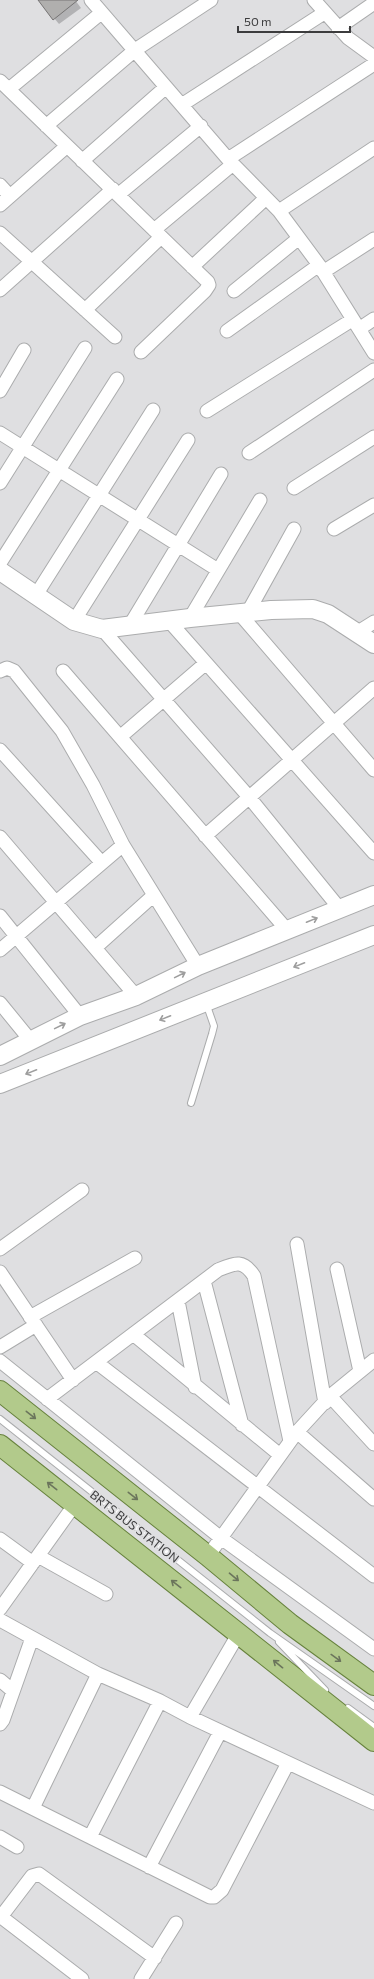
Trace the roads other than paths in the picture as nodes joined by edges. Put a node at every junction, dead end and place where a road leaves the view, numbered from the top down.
1 (91, 0) edge
2 (211, 0) edge
3 (314, 0) edge
4 (374, 3) edge
5 (101, 13) junction
6 (324, 13) junction
7 (338, 28) junction
8 (135, 50) junction
9 (374, 57) edge
10 (374, 64) edge
11 (4, 85) edge
12 (166, 87) junction
13 (183, 104) junction
14 (46, 126) junction
15 (201, 126) junction
16 (67, 146) junction
17 (374, 148) edge
18 (82, 161) junction
19 (231, 162) junction
20 (0, 185) edge
21 (116, 192) junction
22 (10, 196) junction
23 (266, 198) junction
24 (0, 205) edge
25 (279, 211) junction
26 (0, 233) edge
27 (157, 234) junction
28 (300, 238) junction
29 (374, 239) edge
30 (32, 262) junction
31 (192, 267) junction
32 (321, 269) junction
33 (0, 290) edge
34 (234, 291) dead end
35 (85, 310) junction
36 (374, 319) edge
37 (355, 324) junction
38 (227, 331) dead end
39 (115, 338) dead end
40 (85, 348) dead end
41 (24, 350) dead end
42 (141, 352) dead end
43 (374, 353) edge
44 (374, 370) edge
45 (117, 379) dead end
46 (0, 390) edge
47 (153, 410) dead end
48 (207, 411) dead end
49 (0, 433) edge
50 (374, 437) edge
51 (188, 440) dead end
52 (23, 447) junction
53 (249, 453) dead end
54 (59, 470) junction
55 (220, 474) dead end
56 (0, 483) edge
57 (294, 488) dead end
58 (99, 495) junction
59 (260, 500) dead end
60 (374, 505) edge
61 (138, 519) junction
62 (294, 529) dead end
63 (334, 529) dead end
64 (178, 545) junction
65 (0, 563) edge
66 (218, 570) junction
67 (0, 571) edge
68 (36, 595) junction
69 (243, 613) junction
70 (190, 618) junction
71 (74, 621) junction
72 (169, 621) junction
73 (374, 622) edge
74 (130, 625) junction
75 (102, 629) junction
76 (358, 632) junction
77 (374, 644) edge
78 (206, 663) junction
79 (0, 671) edge
80 (63, 671) dead end
81 (374, 688) edge
82 (164, 699) junction
83 (333, 723) junction
84 (120, 738) junction
85 (0, 750) edge
86 (291, 760) junction
87 (372, 764) edge
88 (249, 797) junction
89 (205, 836) junction
90 (0, 837) edge
91 (123, 845) junction
92 (374, 853) edge
93 (102, 863) junction
94 (154, 895) junction
95 (374, 895) edge
96 (56, 903) junction
97 (340, 909) junction
98 (0, 916) edge
99 (287, 930) junction
100 (374, 935) edge
101 (17, 936) junction
102 (95, 948) junction
103 (0, 950) edge
104 (198, 966) junction
105 (136, 996) junction
106 (0, 1002) edge
107 (206, 1002) junction
108 (80, 1016) junction
109 (31, 1040) junction
110 (0, 1056) edge
111 (0, 1084) edge
112 (191, 1103) dead end
113 (82, 1190) dead end
114 (297, 1244) dead end
115 (0, 1249) edge
116 (135, 1258) dead end
117 (337, 1269) dead end
118 (1, 1275) edge
119 (204, 1281) junction
120 (178, 1301) junction
121 (33, 1321) junction
122 (133, 1334) junction
123 (0, 1347) edge
124 (0, 1362) edge
125 (96, 1362) junction
126 (370, 1366) edge
127 (73, 1380) junction
128 (195, 1387) junction
129 (0, 1391) edge
130 (47, 1399) junction
131 (328, 1400) junction
132 (0, 1419) edge
133 (242, 1425) junction
134 (293, 1436) junction
135 (374, 1444) edge
136 (0, 1445) edge
137 (280, 1455) junction
138 (257, 1486) junction
139 (374, 1499) edge
140 (75, 1504) junction
141 (221, 1538) junction
142 (0, 1539) edge
143 (208, 1556) junction
144 (35, 1559) junction
145 (374, 1576) edge
146 (106, 1594) dead end
147 (0, 1609) edge
148 (0, 1620) edge
149 (239, 1633) junction
150 (270, 1633) junction
151 (32, 1638) junction
152 (374, 1648) edge
153 (98, 1674) junction
154 (0, 1680) edge
155 (374, 1685) edge
156 (13, 1692) junction
157 (331, 1695) dead end
158 (160, 1701) junction
159 (343, 1704) dead end
160 (374, 1706) edge
161 (190, 1717) junction
162 (0, 1724) edge
163 (374, 1727) edge
164 (220, 1732) junction
165 (374, 1741) edge
166 (288, 1763) junction
167 (0, 1792) edge
168 (374, 1802) edge
169 (33, 1808) junction
170 (0, 1837) edge
171 (90, 1837) junction
172 (17, 1847) dead end
173 (149, 1867) junction
174 (0, 1917) edge
175 (176, 1923) dead end
176 (155, 1958) junction
177 (82, 1979) edge
178 (141, 1979) edge

1 - 5 street
2 - 8 street
3 - 6 street
4 - 7 street
5 - 8 street
5 - 11 street
6 - 7 street
6 - 13 street
7 - 9 street
8 - 12 street
8 - 14 street
10 - 19 street
11 - 14 street
12 - 13 street
12 - 18 street
13 - 15 street
14 - 16 street
15 - 19 street
15 - 21 street
16 - 18 street
16 - 22 street
17 - 25 street
18 - 21 street
19 - 23 street
19 - 27 street
20 - 22 street
21 - 27 street
21 - 30 street
22 - 24 street
23 - 25 street
23 - 31 street
25 - 28 street
26 - 30 street
27 - 31 street
27 - 35 street
28 - 32 street
28 - 34 street
29 - 32 street
30 - 33 street
30 - 35 street
31 - 42 street
32 - 37 street
32 - 38 street
35 - 39 street
36 - 37 street
37 - 43 street
37 - 48 street
40 - 52 street
41 - 46 street
44 - 53 street
45 - 54 street
47 - 58 street
49 - 52 street
50 - 57 street
51 - 61 street
52 - 54 street
52 - 56 street
54 - 58 street
54 - 65 street
55 - 64 street
58 - 61 street
58 - 68 street
59 - 66 street
60 - 63 street
61 - 64 street
61 - 71 street
62 - 69 street
64 - 66 street
64 - 74 street
66 - 70 street
67 - 68 street
68 - 71 street
69 - 70 street
69 - 76 street
69 - 83 street
70 - 72 street
71 - 75 street
72 - 74 street
72 - 78 street
73 - 76 street
74 - 75 street
75 - 82 street
76 - 77 street
78 - 82 street
78 - 86 street
79 - 91 street
80 - 84 street
81 - 83 street
82 - 84 street
82 - 88 street
83 - 86 street
83 - 87 street
84 - 89 street
85 - 93 street
86 - 88 street
86 - 92 street
88 - 89 street
88 - 97 street
89 - 99 street
90 - 96 street
91 - 93 street
91 - 94 street
93 - 96 street
94 - 102 street
94 - 104 street
95 - 97 street
96 - 101 street
96 - 102 street
99 -> 97 street
98 - 101 street
99 - 104 street
100 -> 107 street
101 - 103 street
101 - 108 street
102 - 105 street
105 -> 104 street
105 - 108 street
106 - 109 street
107 -> 111 street
107 - 112 lane
109 -> 108 street
109 - 110 street
113 - 115 street
114 - 131 street
116 - 121 street
117 - 126 street
118 - 121 street
119 - 120 street
119 - 133 street
119 - 134 street
120 - 122 street
120 - 128 street
121 - 123 street
121 - 127 street
122 - 125 street
122 - 128 street
124 - 130 street
125 - 127 street
125 - 138 street
126 - 131 street
127 - 130 street
128 - 133 street
129 -> 143 main road
130 - 141 street
131 - 134 street
131 - 135 street
132 - 150 lane, BRTS BUS STATION
133 - 137 street
134 - 137 street
134 - 139 street
140 -> 136 main road
137 - 138 street
138 - 141 street
138 - 145 street
140 - 144 street
149 -> 140 main road
141 - 143 street
141 - 152 street
142 - 144 street
143 -> 155 main road
144 - 146 street
144 - 147 street
148 - 151 street
149 - 161 street
165 -> 149 main road
150 - 157 lane
150 - 160 lane
151 - 153 street
151 - 156 street
153 - 158 street
153 - 169 street
154 - 156 street
156 - 162 street
158 - 161 street
158 - 171 street
159 - 163 lane
161 - 164 street
164 - 166 street
164 - 173 street
166 - 168 street
166 - 173 street
167 - 169 street
169 - 171 street
170 - 172 street
171 - 173 street
174 - 176 street
174 - 177 street
175 - 176 street
176 - 178 street

